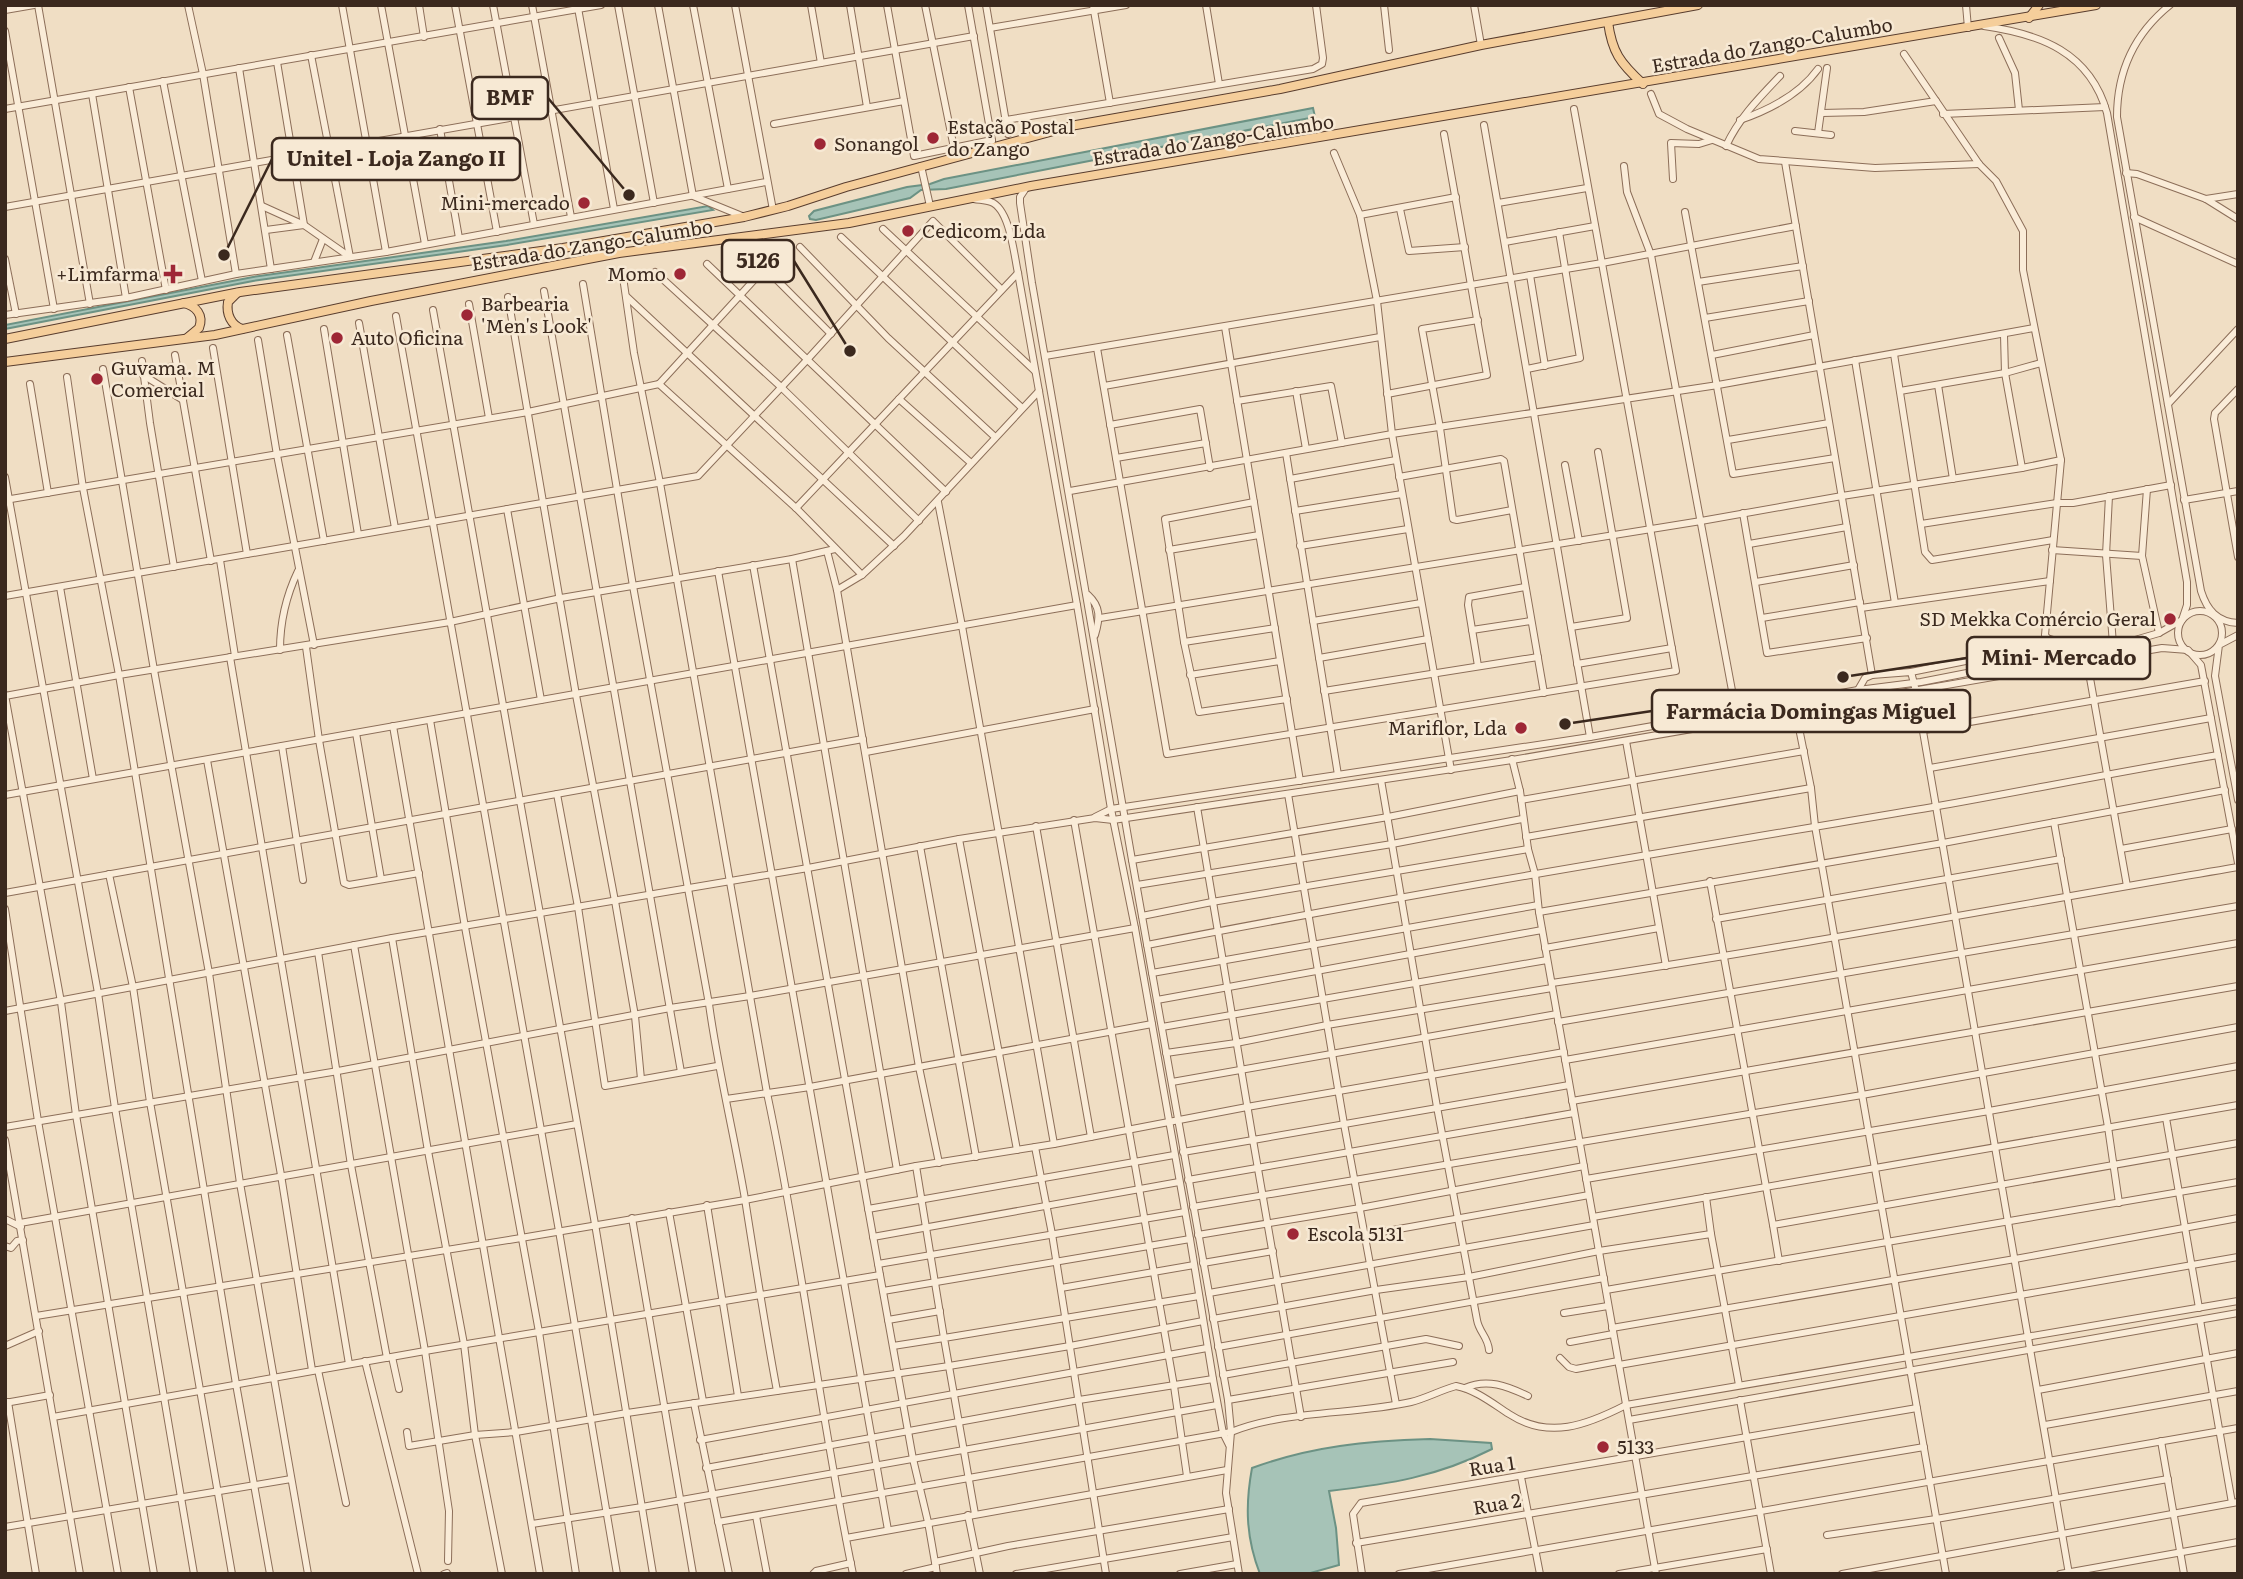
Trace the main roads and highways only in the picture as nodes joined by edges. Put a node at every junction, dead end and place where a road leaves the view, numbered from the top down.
1 (1698, 5) edge
2 (2039, 5) edge
3 (2095, 5) edge
4 (1674, 7) edge
5 (2029, 18) junction
6 (1608, 22) junction
7 (1643, 84) junction
8 (240, 292) junction
9 (179, 303) junction
10 (243, 329) junction
11 (5, 339) edge
12 (185, 339) junction
13 (5, 362) edge

1 - 4 main road, Estrada do Zango-Calumbo
2 - 5 main road
3 - 5 main road, Estrada do Zango-Calumbo
4 - 6 main road, Estrada do Zango-Calumbo
5 - 7 main road, Estrada do Zango-Calumbo
6 - 7 main road
6 - 8 main road, Estrada do Zango-Calumbo
7 - 10 main road, Estrada do Zango-Calumbo
8 - 9 main road, Estrada do Zango-Calumbo
8 - 10 main road
9 - 11 main road, Estrada do Zango-Calumbo
9 - 12 main road
10 - 12 main road, Estrada do Zango-Calumbo
12 - 13 main road, Estrada do Zango-Calumbo

